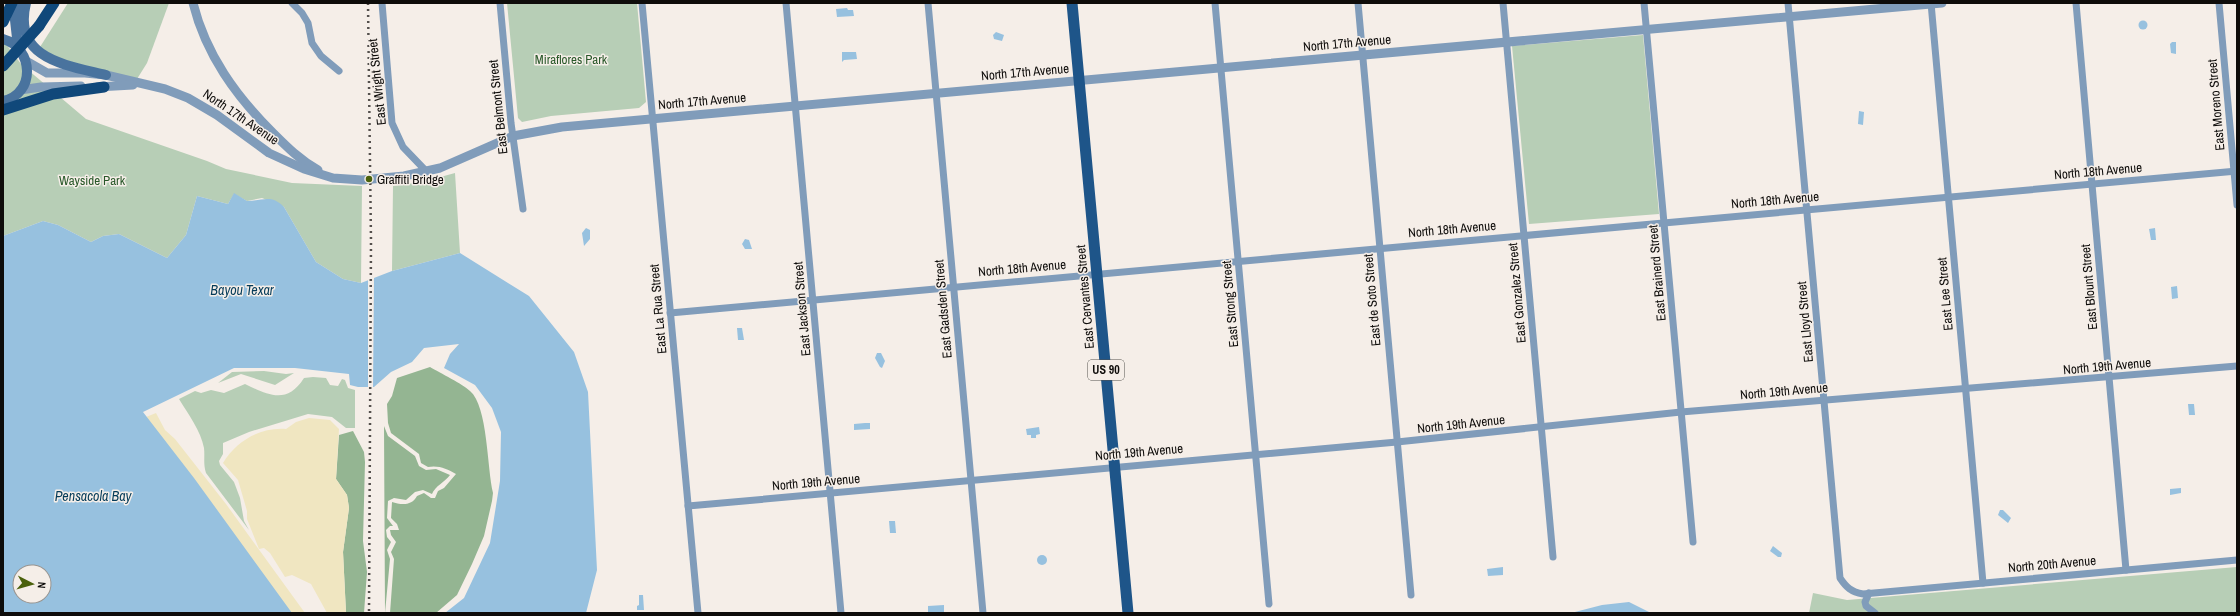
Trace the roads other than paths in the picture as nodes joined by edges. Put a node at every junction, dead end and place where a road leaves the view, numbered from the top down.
1 (12, 3) edge
2 (21, 3) edge
3 (26, 3) edge
4 (54, 3) edge
5 (193, 3) edge
6 (292, 3) edge
7 (382, 3) edge
8 (500, 3) edge
9 (642, 3) edge
10 (786, 3) edge
11 (928, 3) edge
12 (1072, 3) edge
13 (1215, 3) edge
14 (1358, 3) edge
15 (1503, 3) edge
16 (1644, 3) edge
17 (1788, 3) edge
18 (1942, 3) edge
19 (2076, 3) edge
20 (2219, 3) edge
21 (1931, 4) edge
22 (1789, 17) junction
23 (3, 22) edge
24 (1647, 30) junction
25 (3, 39) edge
26 (1506, 42) junction
27 (18, 47) junction
28 (1362, 55) junction
29 (26, 61) junction
30 (3, 66) edge
31 (1221, 68) junction
32 (339, 71) dead end
33 (106, 75) junction
34 (1079, 80) junction
35 (140, 85) junction
36 (104, 87) junction
37 (20, 90) junction
38 (936, 93) junction
39 (3, 101) edge
40 (796, 106) junction
41 (3, 110) edge
42 (653, 119) junction
43 (513, 136) junction
44 (426, 171) junction
45 (2235, 171) edge
46 (333, 178) junction
47 (2092, 184) junction
48 (1948, 196) junction
49 (2237, 205) edge
50 (523, 209) dead end
51 (1807, 209) junction
52 (1664, 222) junction
53 (1524, 235) junction
54 (1380, 248) junction
55 (1238, 260) junction
56 (1097, 274) junction
57 (953, 286) junction
58 (813, 300) junction
59 (670, 313) junction
60 (2237, 366) edge
61 (2109, 378) junction
62 (1966, 390) junction
63 (1824, 400) junction
64 (1681, 412) junction
65 (1541, 428) junction
66 (1397, 442) junction
67 (1256, 454) junction
68 (1115, 466) junction
69 (970, 479) junction
70 (830, 492) junction
71 (688, 506) junction
72 (1693, 542) dead end
73 (1553, 557) dead end
74 (2237, 560) edge
75 (2126, 570) junction
76 (1983, 582) junction
77 (1869, 593) junction
78 (1411, 595) dead end
79 (1269, 604) dead end
80 (698, 613) edge
81 (841, 613) edge
82 (982, 613) edge
83 (1128, 613) edge
84 (1875, 613) edge

1 - 23 highway
2 - 27 main road
3 - 33 main road
4 - 30 highway, bridge
5 - 46 street
6 - 32 street
7 - 44 street, East Wright Street
8 - 43 street, East Belmont Street
9 - 42 street, East La Rua Street
10 - 40 street, East Jackson Street
11 - 38 street, East Gadsden Street
12 - 34 main road, East Cervantes Street / US 90
13 - 31 street, East Strong Street
14 - 28 street, East de Soto Street
15 - 26 street, East Gonzalez Street
16 - 24 street, East Brainerd Street
17 - 22 street, East Lloyd Street
18 - 21 street, North 17th Avenue
19 - 47 street, East Blount Street
20 - 45 street, East Moreno Street
21 - 22 street, North 17th Avenue
21 - 48 street, East Lee Street
22 - 24 street, North 17th Avenue
22 - 51 street, East Lloyd Street
24 - 26 street, North 17th Avenue
24 - 52 street, East Brainerd Street
25 - 27 main road
26 - 28 street, North 17th Avenue
26 - 53 street, East Gonzalez Street
27 - 29 main road
28 - 31 street, North 17th Avenue
28 - 54 street, East de Soto Street
29 - 33 street, North 17th Avenue
29 - 37 main road
31 - 34 street, North 17th Avenue
31 - 55 street, East Strong Street
33 - 35 street, North 17th Avenue
34 - 38 street, North 17th Avenue
34 - 56 main road, East Cervantes Street / US 90
35 - 36 street, North 17th Avenue
35 - 46 street, North 17th Avenue
36 - 37 street, North 17th Avenue
36 - 41 highway
37 - 39 main road
38 - 40 street, North 17th Avenue
38 - 57 street, East Gadsden Street
40 - 42 street, North 17th Avenue
40 - 58 street, East Jackson Street
42 - 43 street, North 17th Avenue
42 - 59 street, East La Rua Street
43 - 44 street, North 17th Avenue
43 - 50 street, East Belmont Street
44 - 46 street, North 17th Avenue
45 - 47 street, North 18th Avenue
45 - 49 street, East Moreno Street
47 - 48 street, North 18th Avenue
47 - 61 street, East Blount Street
48 - 51 street, North 18th Avenue
48 - 62 street, East Lee Street
51 - 52 street, North 18th Avenue
51 - 63 street, East Lloyd Street
52 - 53 street, North 18th Avenue
52 - 64 street, East Brainerd Street
53 - 54 street, North 18th Avenue
53 - 65 street, East Gonzalez Street
54 - 55 street, North 18th Avenue
54 - 66 street, East de Soto Street
55 - 56 street, North 18th Avenue
55 - 67 street, East Strong Street
56 - 57 street, North 18th Avenue
56 - 68 main road, East Cervantes Street / US 90
57 - 58 street, North 18th Avenue
57 - 69 street, East Gadsden Street
58 - 59 street, North 18th Avenue
58 - 70 street, East Jackson Street
59 - 71 street, East La Rua Street
60 - 61 street, North 19th Avenue
61 - 62 street, North 19th Avenue
61 - 75 street, East Blount Street
62 - 63 street, North 19th Avenue
62 - 76 street, East Lee Street
63 - 64 street, North 19th Avenue
63 - 77 street, East Lloyd Street
64 - 65 street, North 19th Avenue
64 - 72 street, East Brainerd Street
65 - 66 street, North 19th Avenue
65 - 73 street, East Gonzalez Street
66 - 67 street, North 19th Avenue
66 - 78 street, East de Soto Street
67 - 68 street, North 19th Avenue
67 - 79 street, East Strong Street
68 - 69 street, North 19th Avenue
68 - 83 main road, East Cervantes Street / US 90
69 - 70 street, North 19th Avenue
69 - 82 street, East Gadsden Street
70 - 71 street, North 19th Avenue
70 - 81 street, East Jackson Street
71 - 80 street, East La Rua Street
74 - 75 street, North 20th Avenue
75 - 76 street, North 20th Avenue
76 - 77 street, North 20th Avenue
77 - 84 street

